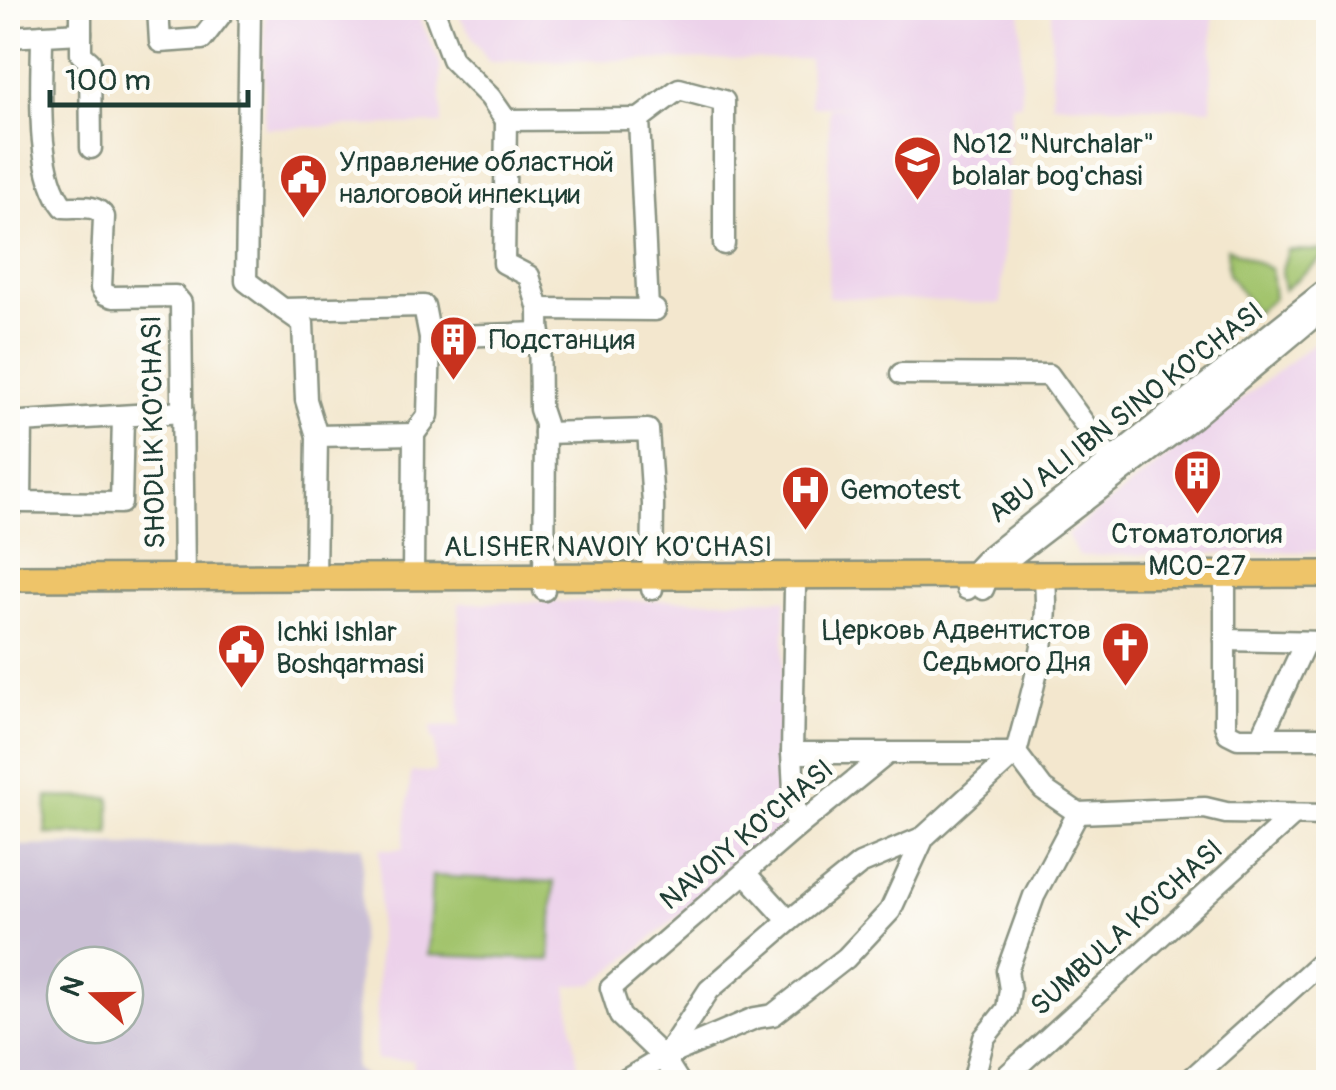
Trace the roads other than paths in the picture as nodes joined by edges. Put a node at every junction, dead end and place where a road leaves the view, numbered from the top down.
1 (82, 8) edge
2 (158, 8) edge
3 (226, 8) edge
4 (250, 8) edge
5 (433, 8) edge
6 (81, 33) junction
7 (42, 35) junction
8 (8, 36) edge
9 (639, 118) junction
10 (506, 120) junction
11 (91, 148) dead end
12 (724, 244) dead end
13 (1328, 288) edge
14 (1328, 304) edge
15 (283, 309) junction
16 (538, 310) junction
17 (540, 334) junction
18 (430, 337) junction
19 (901, 374) dead end
20 (183, 412) junction
21 (123, 416) junction
22 (545, 432) junction
23 (414, 434) junction
24 (316, 436) junction
25 (1116, 468) junction
26 (1039, 536) junction
27 (1328, 574) edge
28 (8, 578) edge
29 (184, 578) junction
30 (315, 578) junction
31 (413, 578) junction
32 (1049, 579) junction
33 (978, 581) junction
34 (652, 582) junction
35 (1225, 582) junction
36 (544, 583) junction
37 (795, 588) junction
38 (1328, 590) edge
39 (8, 593) edge
40 (1226, 640) junction
41 (1328, 642) edge
42 (1305, 643) junction
43 (1261, 738) junction
44 (1328, 738) edge
45 (792, 753) junction
46 (888, 753) junction
47 (1016, 753) junction
48 (1078, 812) junction
49 (1328, 815) edge
50 (1292, 816) junction
51 (796, 828) junction
52 (924, 837) junction
53 (745, 873) junction
54 (789, 921) junction
55 (1328, 956) edge
56 (664, 1056) junction
57 (622, 1082) edge
58 (679, 1082) edge
59 (973, 1082) edge
60 (1000, 1082) edge
61 (1188, 1082) edge

1 - 6 street
2 - 3 street
4 - 15 street
5 - 10 street
6 - 7 street
6 - 11 street
7 - 8 street
7 - 20 street, SHODLIK KO'CHASI
9 - 10 street
9 - 12 street
9 - 16 street
10 - 16 street
13 - 25 street, ABU ALI IBN SINO KO'CHASI
14 - 25 street, ABU ALI IBN SINO KO'CHASI
15 - 18 street
15 - 24 street
16 - 17 street
17 - 18 street
17 - 22 street
18 - 23 street
19 - 25 street
20 - 21 street
20 - 29 street, SHODLIK KO'CHASI
21 - 21 street, SHODLIK KO'CHASI
22 - 34 street
22 - 36 street
23 - 24 street
23 - 31 street
24 - 30 street
25 - 26 street, ABU ALI IBN SINO KO'CHASI
25 - 33 street, ABU ALI IBN SINO KO'CHASI
26 - 32 street
26 - 33 street, ABU ALI IBN SINO KO'CHASI
27 - 35 main road, ALISHER NAVOIY KO'CHASI
28 - 29 main road, ALISHER NAVOIY KO'CHASI
29 - 30 main road, ALISHER NAVOIY KO'CHASI
30 - 31 main road, ALISHER NAVOIY KO'CHASI
31 - 36 main road, ALISHER NAVOIY KO'CHASI
32 - 33 main road, ALISHER NAVOIY KO'CHASI
32 - 35 main road, ALISHER NAVOIY KO'CHASI
32 - 47 street
33 - 34 main road, ALISHER NAVOIY KO'CHASI
33 - 37 main road, ALISHER NAVOIY KO'CHASI
34 - 36 main road, ALISHER NAVOIY KO'CHASI
34 - 37 main road, ALISHER NAVOIY KO'CHASI
35 - 38 main road, ALISHER NAVOIY KO'CHASI
35 - 40 street
36 - 39 main road, ALISHER NAVOIY KO'CHASI
37 - 45 street
40 - 42 street
40 - 43 street
41 - 42 street
42 - 43 street
43 - 44 street
45 - 46 street
45 - 51 street
46 - 47 street
46 - 51 street, NAVOIY KO'CHASI
47 - 48 street
47 - 52 street
48 - 50 street
48 - 59 street
49 - 50 street
50 - 60 street, SUMBULA KO'CHASI
51 - 53 street, NAVOIY KO'CHASI
52 - 54 street
52 - 56 street
53 - 54 street
53 - 56 street, NAVOIY KO'CHASI
54 - 56 street
55 - 61 street
56 - 57 street
56 - 58 street

